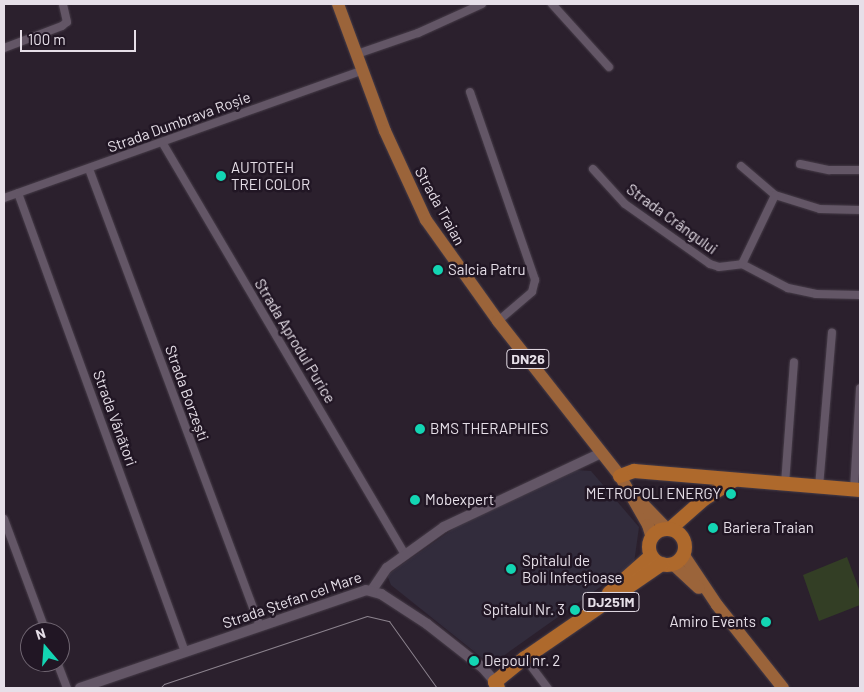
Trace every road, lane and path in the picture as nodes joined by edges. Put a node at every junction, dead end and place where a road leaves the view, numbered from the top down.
1 (63, 4) edge
2 (338, 4) edge
3 (482, 4) edge
4 (552, 4) edge
5 (4, 48) edge
6 (357, 54) junction
7 (609, 67) dead end
8 (363, 70) junction
9 (470, 92) dead end
10 (162, 142) junction
11 (800, 164) dead end
12 (741, 166) dead end
13 (593, 168) dead end
14 (89, 169) junction
15 (860, 170) edge
16 (18, 193) junction
17 (775, 195) junction
18 (4, 198) edge
19 (860, 210) edge
20 (742, 264) junction
21 (860, 295) edge
22 (498, 321) junction
23 (832, 333) dead end
24 (794, 362) dead end
25 (860, 388) edge
26 (601, 453) junction
27 (620, 476) junction
28 (734, 480) junction
29 (785, 484) junction
30 (819, 487) junction
31 (857, 490) edge
32 (632, 494) junction
33 (4, 520) edge
34 (673, 532) junction
35 (652, 538) junction
36 (405, 554) junction
37 (668, 559) junction
38 (372, 590) junction
39 (42, 622) edge
40 (260, 626) junction
41 (185, 652) junction
42 (525, 658) junction
43 (61, 672) edge
44 (496, 685) edge
45 (67, 688) edge
46 (80, 688) edge
47 (548, 688) edge
48 (783, 688) edge

1 - 5 street
2 - 6 main road, Strada Traian / DN26
3 - 6 street
4 - 7 street
6 - 8 main road, Strada Traian / DN26
8 - 10 street, Strada Dumbrava Roșie
8 - 22 main road, Strada Traian / DN26
9 - 22 street
10 - 14 street, Strada Dumbrava Roșie
10 - 36 street, Strada Aprodul Purice
11 - 15 street
12 - 17 street
13 - 20 street, Strada Crângului
14 - 16 street, Strada Dumbrava Roșie
14 - 40 street, Strada Borzești
16 - 18 street, Strada Dumbrava Roșie
16 - 41 street, Strada Vânători
17 - 19 street
17 - 20 street
20 - 21 street
22 - 26 main road, Strada Traian / DN26
23 - 30 street
24 - 29 street
25 - 31 street
26 - 27 main road, Strada Traian / DN26
26 - 36 street, Strada Ștefan cel Mare
27 - 28 highway
27 - 32 main road, Strada Traian / DN26
28 - 29 highway
28 - 34 highway
29 - 30 highway
30 - 31 highway
32 - 34 main road, Strada Traian / DN26
32 - 35 main road, Strada Traian / DN26
33 - 39 street
34 - 35 highway
34 - 37 highway
35 - 37 highway, DN26
36 - 38 street, Strada Ștefan cel Mare
37 - 42 highway, DJ251M
37 - 48 main road
38 - 40 street, Strada Ștefan cel Mare
38 - 44 street
40 - 41 street, Strada Ștefan cel Mare
41 - 46 street, Strada Ștefan cel Mare
42 - 44 highway, DJ251M
42 - 47 street
43 - 45 street

